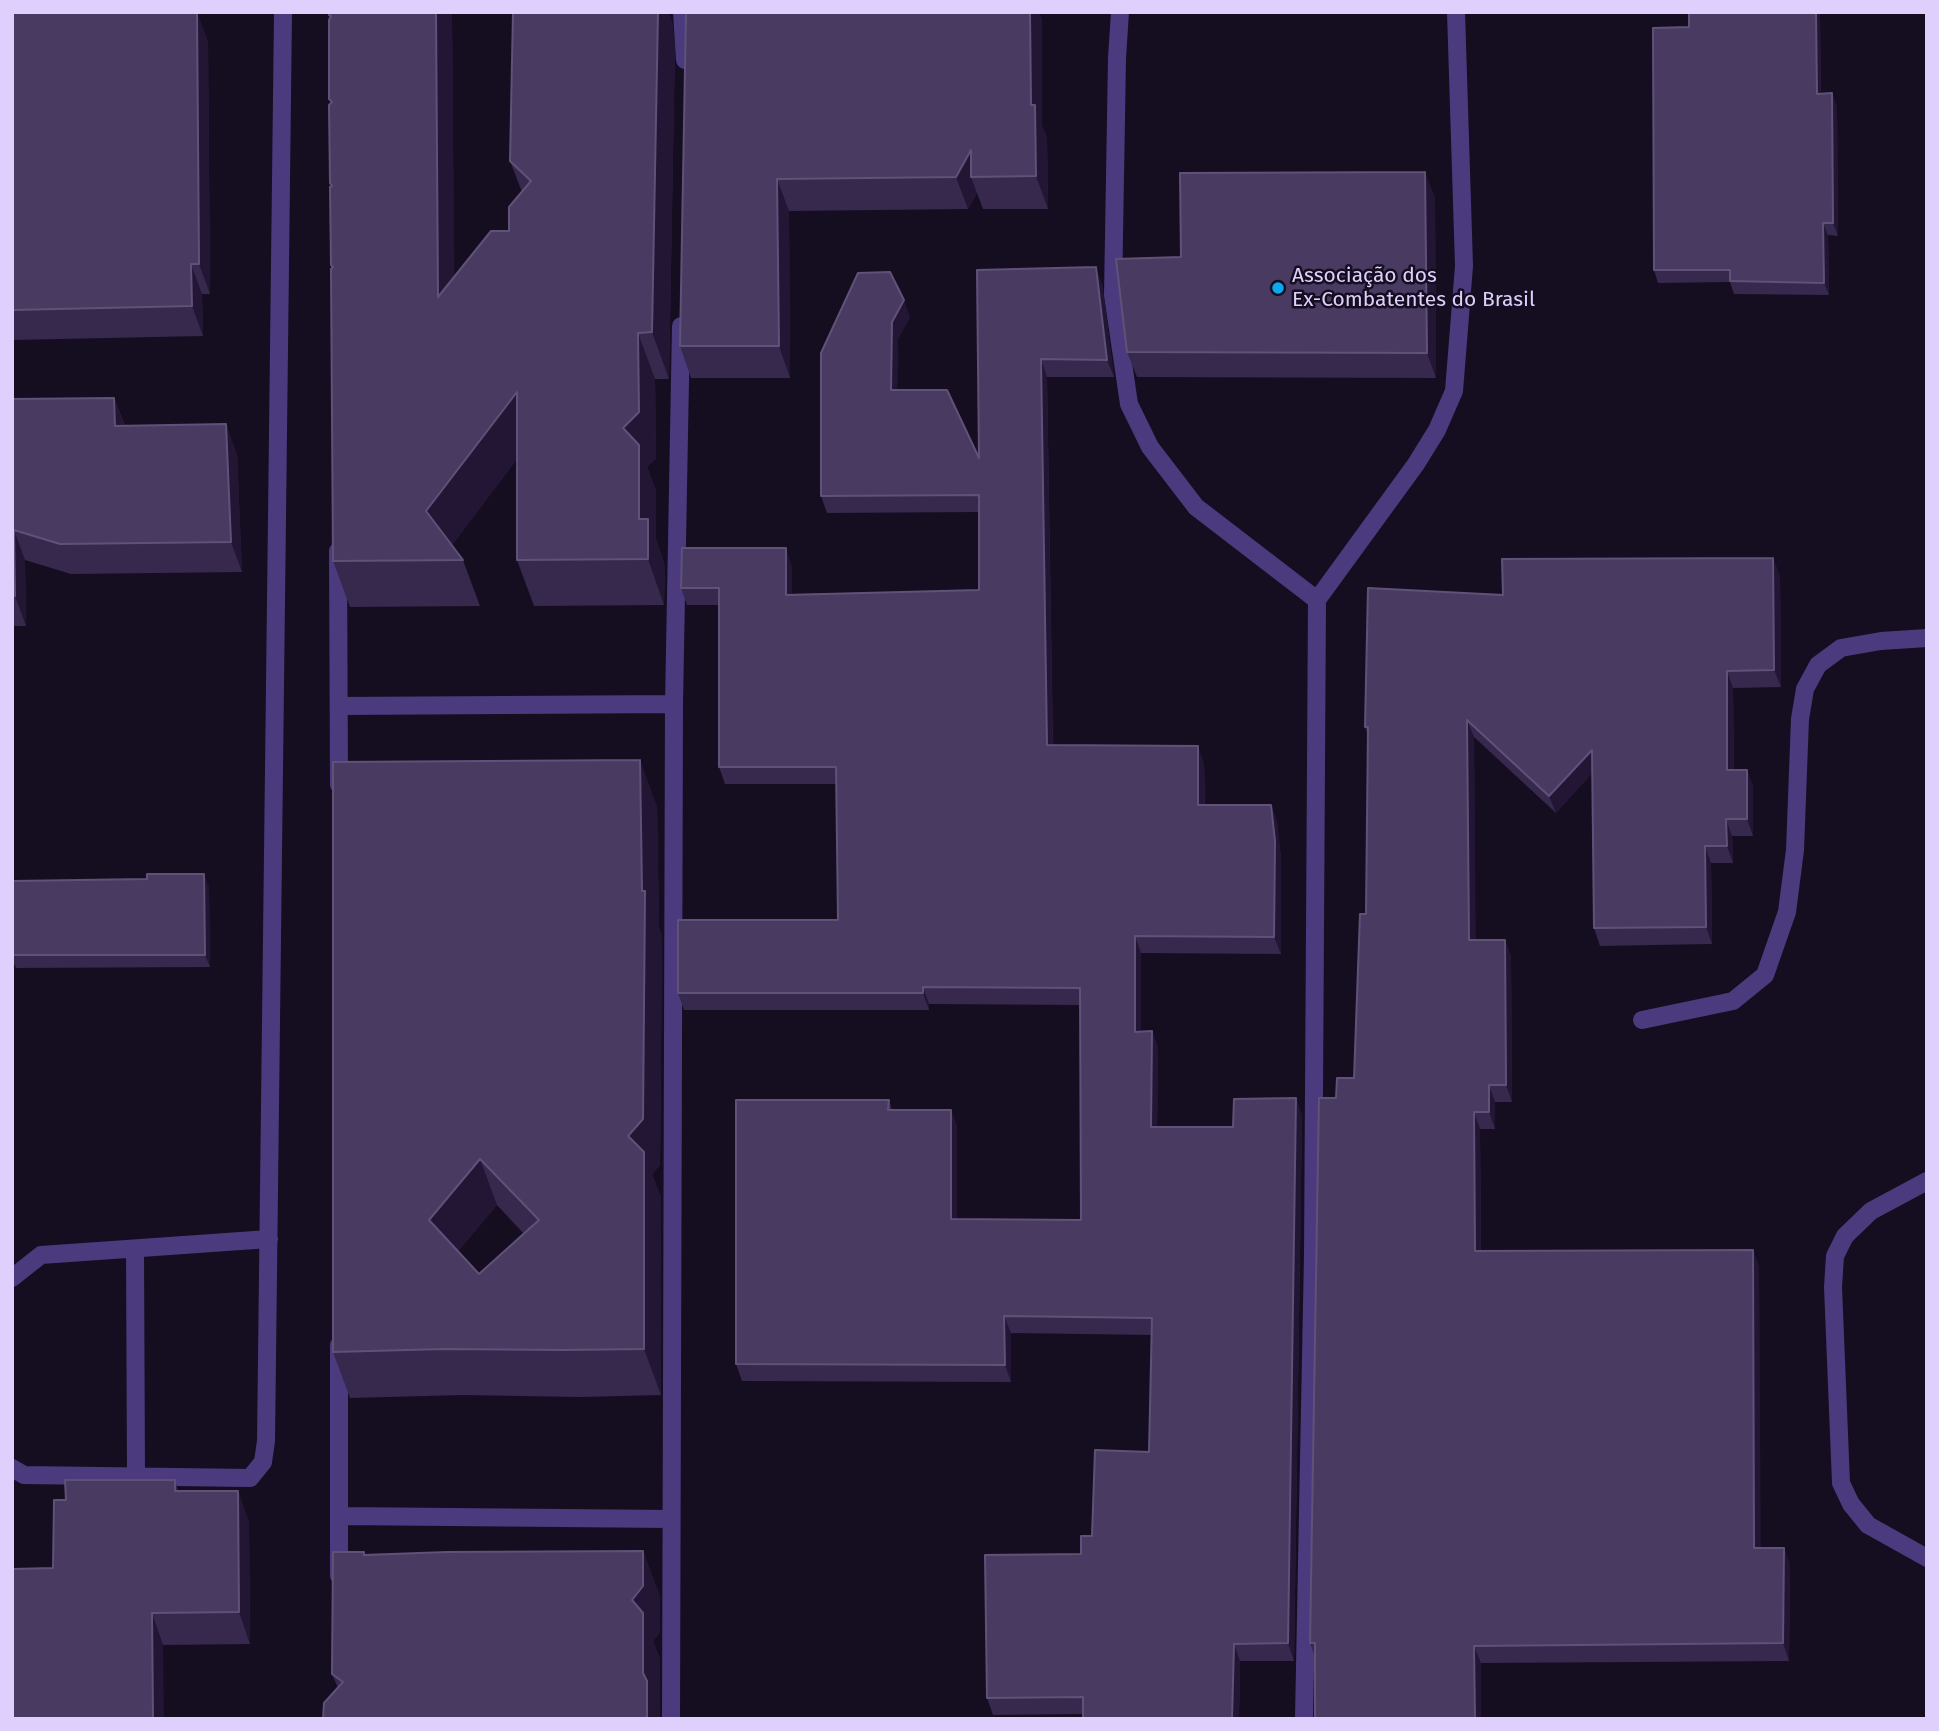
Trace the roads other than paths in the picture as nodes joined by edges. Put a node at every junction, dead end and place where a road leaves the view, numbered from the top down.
1 (283, 12) edge
2 (682, 12) edge
3 (1120, 12) edge
4 (1456, 12) edge
5 (685, 83) edge
6 (681, 304) edge
7 (338, 540) edge
8 (1317, 600) junction
9 (1927, 638) edge
10 (674, 704) junction
11 (339, 706) junction
12 (339, 804) edge
13 (1642, 1020) dead end
14 (1927, 1181) edge
15 (268, 1239) junction
16 (135, 1249) junction
17 (12, 1278) edge
18 (339, 1334) edge
19 (12, 1468) edge
20 (136, 1476) junction
21 (339, 1516) junction
22 (671, 1519) junction
23 (1927, 1558) edge
24 (338, 1597) edge
25 (671, 1719) edge
26 (1304, 1719) edge

1 - 15 street
2 - 5 street
3 - 8 street
4 - 8 street
6 - 10 street
7 - 11 street
8 - 26 street
9 - 13 street
10 - 11 street
10 - 22 street
11 - 12 street
14 - 23 street
15 - 16 street
15 - 20 street
16 - 17 street
16 - 20 street
18 - 21 street
19 - 20 street
21 - 22 street
21 - 24 street
22 - 25 street

